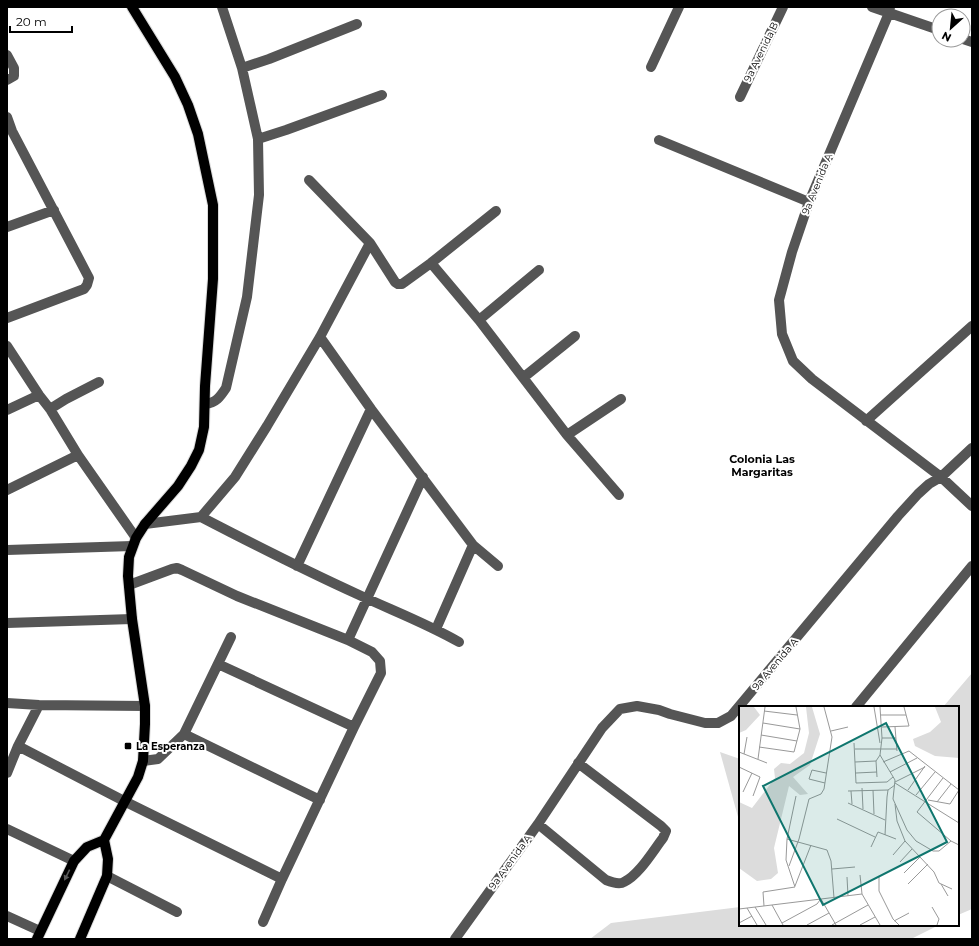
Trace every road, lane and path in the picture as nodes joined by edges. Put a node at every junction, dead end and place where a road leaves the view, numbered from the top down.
1 (132, 7) edge
2 (222, 7) edge
3 (679, 7) edge
4 (783, 7) edge
5 (872, 7) edge
6 (890, 10) edge
7 (357, 24) dead end
8 (931, 27) edge
9 (7, 55) edge
10 (242, 68) junction
11 (651, 68) dead end
12 (7, 80) edge
13 (382, 95) dead end
14 (740, 97) dead end
15 (7, 117) edge
16 (10, 132) edge
17 (258, 139) junction
18 (659, 140) dead end
19 (309, 180) dead end
20 (809, 202) junction
21 (54, 210) junction
22 (496, 211) dead end
23 (7, 227) edge
24 (370, 243) junction
25 (431, 263) junction
26 (539, 270) dead end
27 (7, 318) edge
28 (479, 320) junction
29 (972, 326) edge
30 (575, 336) dead end
31 (320, 337) junction
32 (7, 346) edge
33 (524, 377) junction
34 (99, 382) dead end
35 (39, 395) junction
36 (621, 399) dead end
37 (205, 404) junction
38 (50, 409) junction
39 (371, 409) junction
40 (7, 410) edge
41 (866, 421) junction
42 (567, 435) junction
43 (972, 448) edge
44 (78, 455) junction
45 (423, 477) junction
46 (941, 477) junction
47 (7, 490) edge
48 (619, 495) dead end
49 (972, 506) edge
50 (201, 517) junction
51 (145, 524) junction
52 (134, 542) junction
53 (473, 545) junction
54 (7, 550) edge
55 (297, 566) junction
56 (498, 566) dead end
57 (972, 566) edge
58 (129, 585) junction
59 (367, 599) junction
60 (132, 619) junction
61 (7, 623) edge
62 (436, 629) junction
63 (231, 637) dead end
64 (348, 640) junction
65 (458, 642) dead end
66 (218, 664) junction
67 (7, 703) edge
68 (39, 705) junction
69 (145, 706) junction
70 (739, 706) edge
71 (739, 706) edge
72 (857, 706) edge
73 (354, 727) junction
74 (184, 734) junction
75 (18, 746) junction
76 (143, 761) junction
77 (578, 763) junction
78 (7, 773) edge
79 (320, 800) junction
80 (126, 802) junction
81 (538, 824) junction
82 (7, 829) edge
83 (104, 840) junction
84 (74, 861) junction
85 (107, 876) junction
86 (282, 879) junction
87 (177, 912) dead end
88 (7, 916) edge
89 (263, 922) dead end
90 (38, 935) edge
91 (80, 939) edge
92 (455, 939) edge

1 - 37 main road
2 - 10 street
3 - 11 street
4 - 14 street, 9a Avenida B
5 - 6 street
6 - 8 street
6 - 20 street, 9a Avenida A
7 - 10 street
9 - 12 street
10 - 17 street
13 - 17 street
15 - 16 street
16 - 21 street
17 - 37 street
18 - 20 street
19 - 24 street
20 - 41 street, 9a Avenida A
21 - 23 street
21 - 27 street
22 - 25 street
24 - 25 street
24 - 31 street
25 - 28 street
26 - 28 street
28 - 33 street
29 - 41 street
30 - 33 street
31 - 39 street
31 - 50 street
32 - 35 street
33 - 42 street
34 - 38 street
35 - 38 street
35 - 40 street
36 - 42 street
37 - 51 main road
38 - 44 street
39 - 45 street
39 - 55 street
41 - 46 street
42 - 48 street
43 - 46 street, 9a Avenida A
44 - 47 street
44 - 52 street
45 - 53 street
45 - 59 street
46 - 49 street
46 - 71 street, 9a Avenida A
50 - 51 street
50 - 55 street
51 - 52 main road
52 - 54 street
52 - 58 main road
53 - 56 street
53 - 62 street
55 - 59 street
57 - 72 street
58 - 60 main road
58 - 64 street
59 - 62 street
59 - 64 street
60 - 61 street
60 - 69 main road
62 - 65 street
63 - 66 street
64 - 73 street
66 - 73 street
66 - 74 street
67 - 68 street
68 - 69 street
68 - 75 street
69 - 76 main road
70 - 77 street, 9a Avenida A
73 - 79 street
74 - 76 street
74 - 79 street
75 - 78 street
75 - 80 street
76 - 80 main road
77 - 81 street, 9a Avenida A
77 - 81 street
79 - 86 street
80 - 83 main road
80 - 86 street
81 - 92 street, 9a Avenida A
82 - 84 street
83 - 84 main road
83 - 85 main road
84 -> 90 main road
85 - 87 street
85 - 91 main road
86 - 89 street
88 - 90 street

